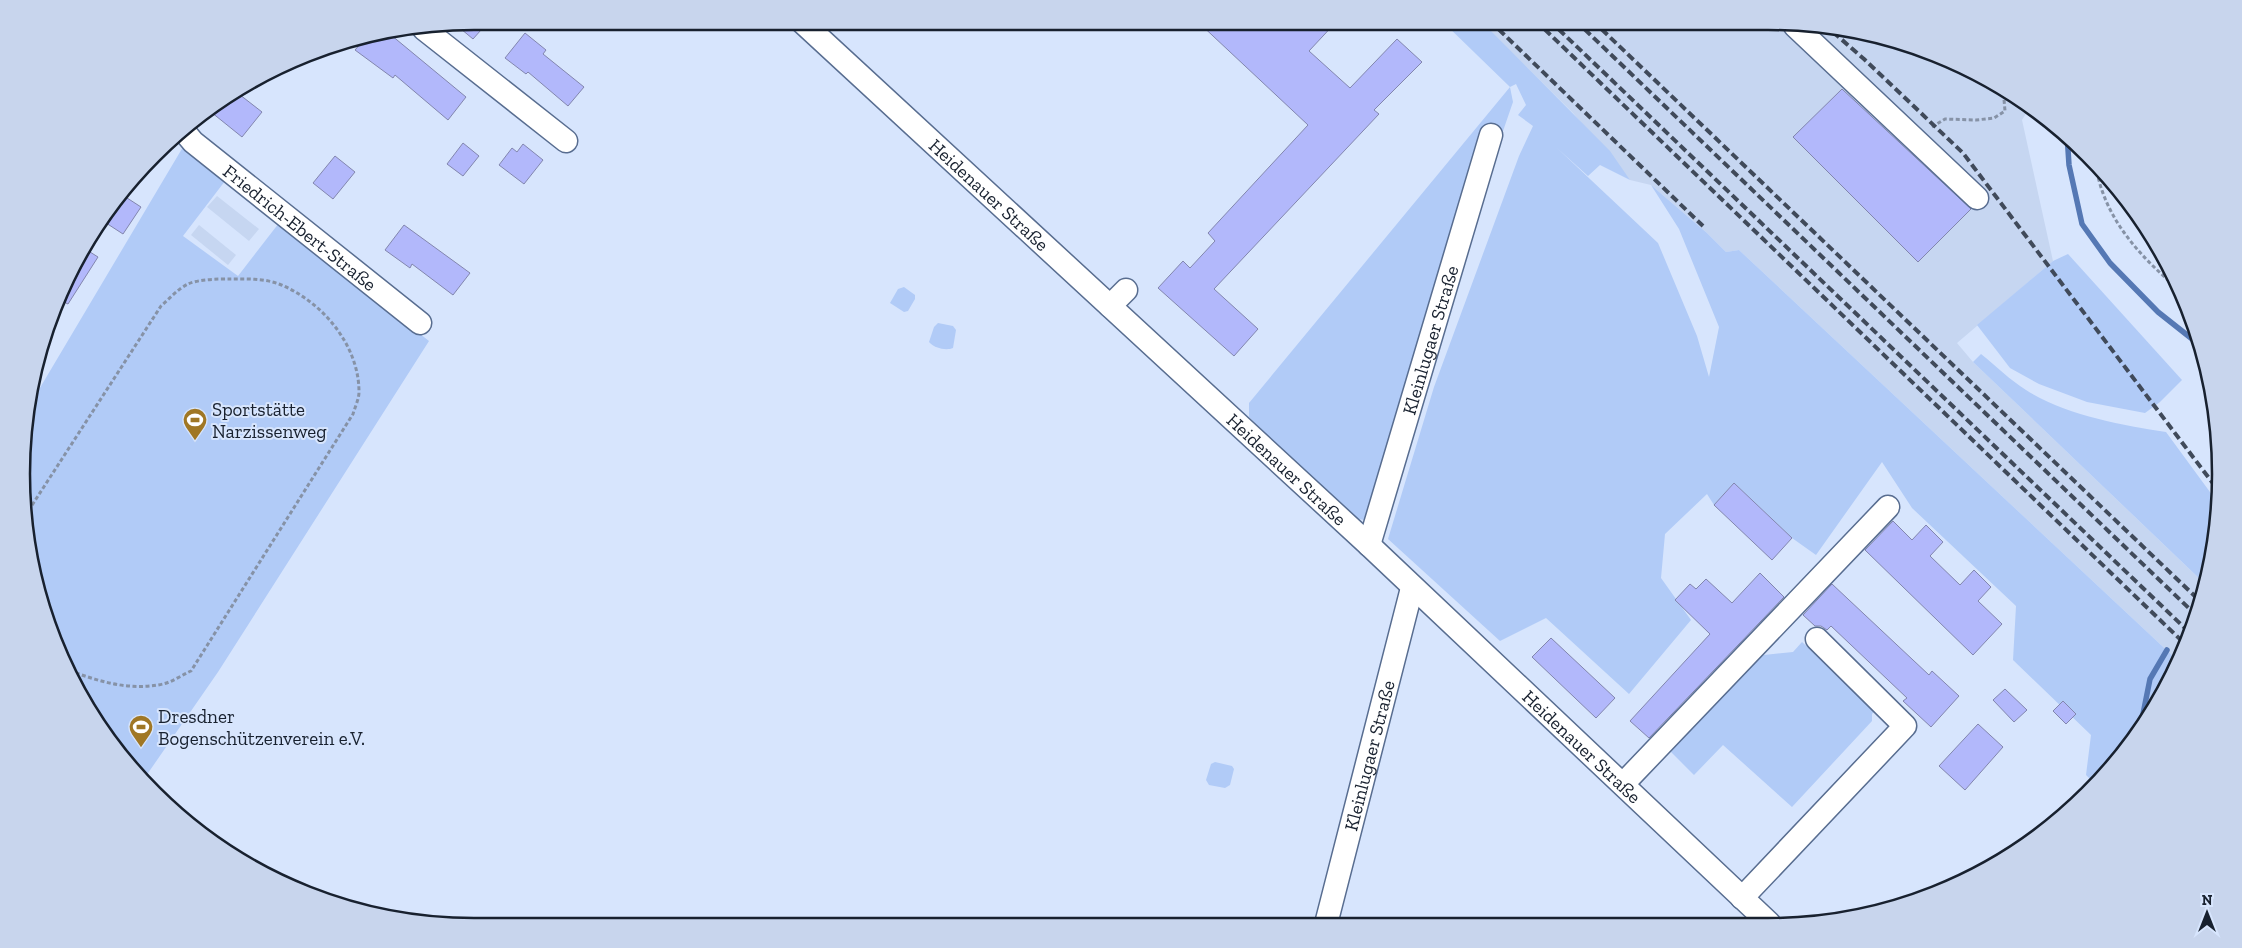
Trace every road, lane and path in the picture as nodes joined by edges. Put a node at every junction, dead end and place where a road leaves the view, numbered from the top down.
1 (811, 30) edge
2 (1801, 31) edge
3 (428, 33) edge
4 (2004, 98) edge
5 (187, 135) edge
6 (1491, 135) dead end
7 (566, 141) dead end
8 (1918, 142) junction
9 (2099, 178) edge
10 (1977, 198) dead end
11 (2165, 275) edge
12 (1126, 290) dead end
13 (1110, 306) junction
14 (420, 323) dead end
15 (31, 506) edge
16 (1888, 507) dead end
17 (1369, 545) junction
18 (1412, 588) junction
19 (1818, 639) dead end
20 (78, 673) edge
21 (1623, 784) junction
22 (1742, 898) junction
23 (1328, 918) edge
24 (1764, 918) edge

1 - 13 street, Heidenauer Straße
2 - 8 street
3 - 7 street
4 - 8 path
5 - 14 street, Friedrich-Ebert-Straße
6 - 17 street, Kleinlugaer Straße
8 - 10 street
9 - 11 path
12 - 13 street
13 - 17 street, Heidenauer Straße
15 - 20 path
16 - 21 street
17 - 18 street, Heidenauer Straße
18 - 21 street, Heidenauer Straße
18 - 23 street, Kleinlugaer Straße
19 - 22 street
21 - 22 street, Heidenauer Straße
22 - 24 street, Heidenauer Straße

